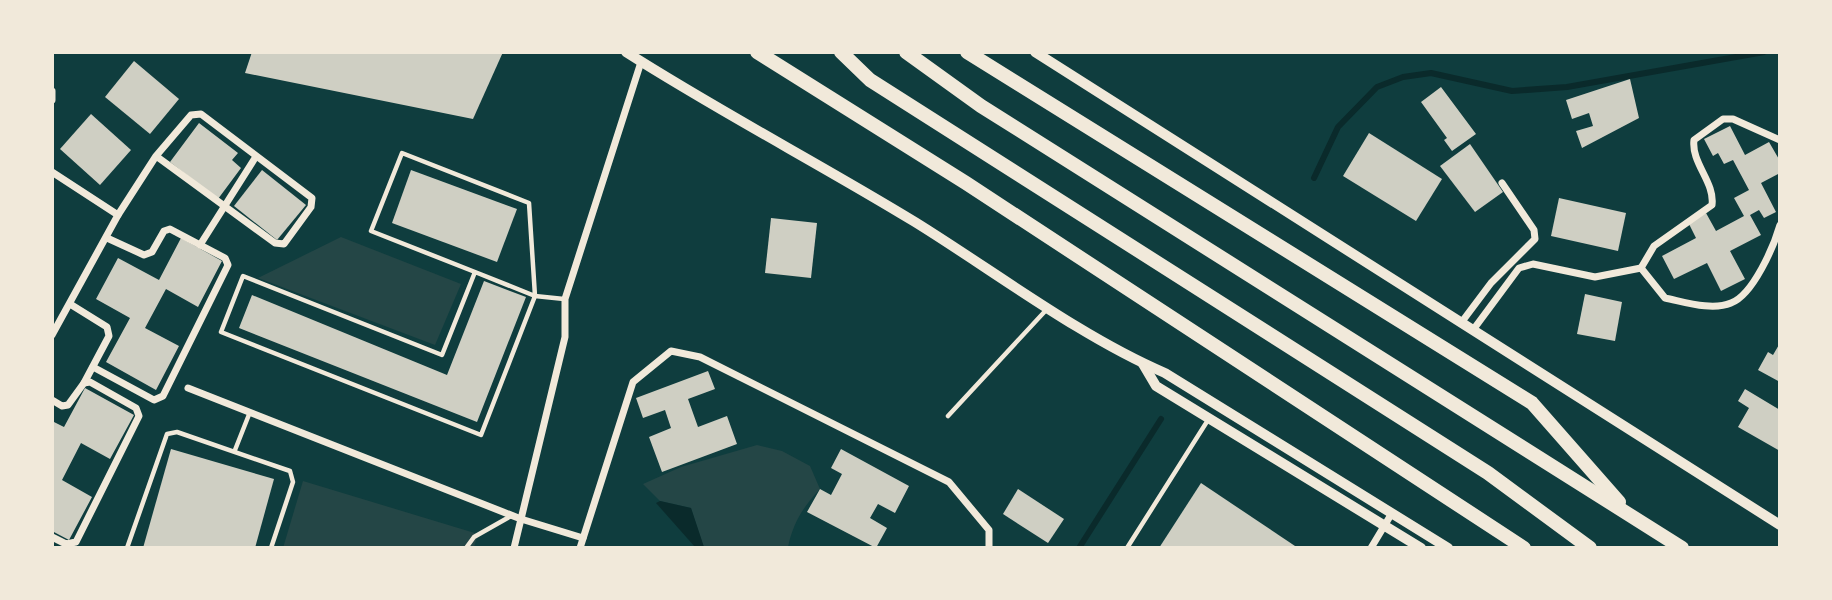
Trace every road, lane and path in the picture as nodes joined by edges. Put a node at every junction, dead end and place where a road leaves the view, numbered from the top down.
1 (626, 52) edge
2 (757, 52) edge
3 (829, 52) edge
4 (841, 52) edge
5 (906, 52) edge
6 (967, 52) edge
7 (1035, 52) edge
8 (641, 62) junction
9 (870, 80) junction
10 (52, 91) edge
11 (52, 100) edge
12 (1780, 140) edge
13 (156, 156) junction
14 (255, 158) junction
15 (52, 172) edge
16 (1502, 183) dead end
17 (223, 208) junction
18 (118, 215) junction
19 (1780, 225) edge
20 (107, 238) junction
21 (200, 245) junction
22 (1641, 268) junction
23 (475, 272) junction
24 (535, 296) junction
25 (565, 299) junction
26 (70, 304) junction
27 (1049, 307) junction
28 (1461, 323) junction
29 (1473, 330) junction
30 (52, 335) edge
31 (1143, 364) junction
32 (93, 367) junction
33 (84, 383) junction
34 (188, 387) dead end
35 (52, 400) edge
36 (250, 412) junction
37 (948, 416) dead end
38 (1208, 419) junction
39 (235, 450) junction
40 (1392, 513) junction
41 (512, 515) junction
42 (1630, 515) junction
43 (521, 519) junction
44 (1780, 524) edge
45 (1385, 526) junction
46 (52, 537) edge
47 (583, 538) junction
48 (127, 548) edge
49 (271, 548) edge
50 (466, 548) edge
51 (514, 548) edge
52 (580, 548) edge
53 (989, 548) edge
54 (1127, 548) edge
55 (1371, 548) edge
56 (1421, 548) edge
57 (1448, 548) edge
58 (1524, 548) edge
59 (1590, 548) edge
60 (1682, 548) edge

1 - 8 street
2 - 58 highway
3 - 9 highway
4 - 9 highway
5 - 42 highway
6 - 42 highway
7 - 28 street
8 - 25 street
8 - 27 street
9 - 59 highway
10 - 11 street
12 - 22 street
13 - 14 street
13 - 17 street
13 - 18 street
14 - 17 street
14 - 17 street
15 - 18 street
16 - 28 street
17 - 21 street
18 - 20 street
19 - 22 street
20 - 21 street
20 - 26 street
21 - 32 street
22 - 29 street
23 - 24 lane
23 - 24 lane
23 - 24 lane
24 - 25 lane
25 - 43 street
26 - 30 street
26 - 32 street
27 - 31 street
27 - 37 lane
28 - 29 street
29 - 44 street
31 - 38 street
31 - 40 street
32 - 33 street
33 - 35 street
33 - 46 street
34 - 36 street
36 - 39 lane
36 - 41 street
38 - 45 street
38 - 54 lane
39 - 48 lane
39 - 49 lane
40 - 45 street
40 - 57 street
41 - 43 street
41 - 50 lane
42 - 60 highway
43 - 47 street
43 - 51 street
45 - 55 street
45 - 56 street
47 - 52 street
47 - 53 street

